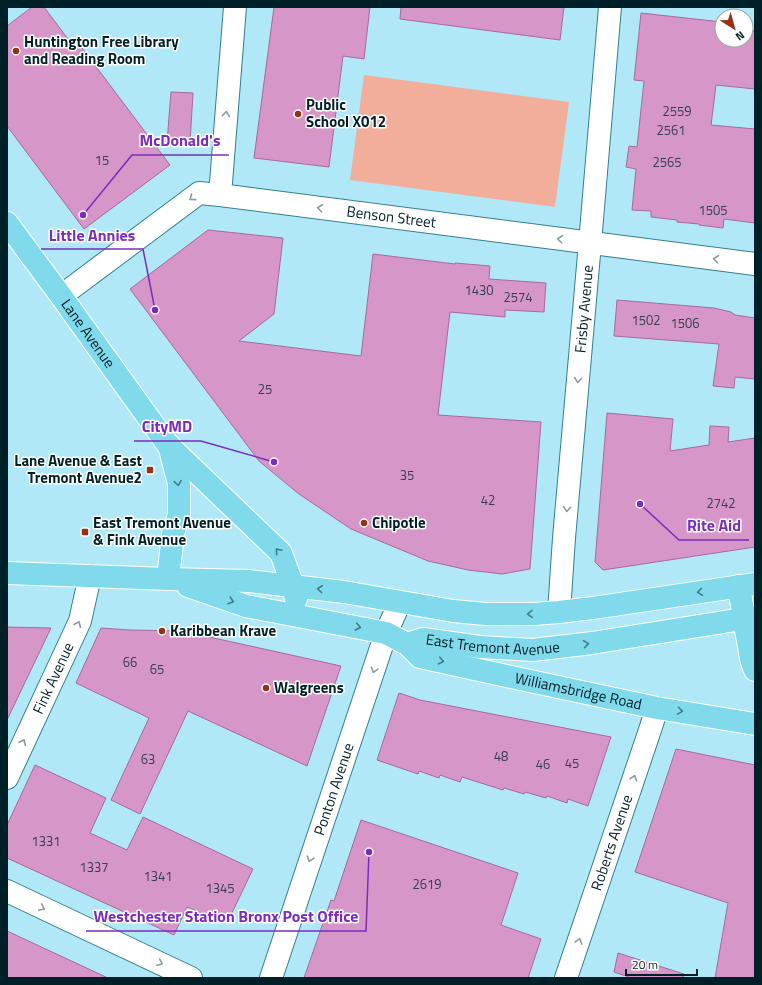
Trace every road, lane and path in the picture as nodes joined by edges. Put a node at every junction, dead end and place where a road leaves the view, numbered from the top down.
1 (235, 7) edge
2 (610, 7) edge
3 (220, 195) junction
4 (7, 223) edge
5 (590, 243) junction
6 (755, 264) edge
7 (61, 296) junction
8 (168, 445) junction
9 (7, 574) edge
10 (90, 576) junction
11 (168, 579) junction
12 (747, 585) edge
13 (293, 586) junction
14 (400, 602) junction
15 (560, 612) junction
16 (301, 616) junction
17 (749, 618) edge
18 (386, 633) junction
19 (407, 644) junction
20 (755, 670) edge
21 (657, 708) junction
22 (755, 724) edge
23 (7, 778) edge
24 (7, 891) edge
25 (191, 978) edge
26 (271, 978) edge
27 (566, 978) edge

3 -> 1 street
2 - 5 street, Frisby Avenue
5 -> 3 street, Benson Street
3 -> 7 street, Benson Street
4 - 7 main road, Lane Avenue
6 -> 5 street, Benson Street
5 -> 15 street, Frisby Avenue
7 - 8 main road, Lane Avenue
8 -> 11 main road, Lane Avenue
13 -> 8 main road, Lane Avenue
9 - 10 main road, East Tremont Avenue
10 - 11 main road, East Tremont Avenue
23 -> 10 street, Fink Avenue
11 - 13 main road, East Tremont Avenue
11 -> 16 main road, East Tremont Avenue
12 -> 15 main road, East Tremont Avenue
12 - 17 main road
14 -> 13 main road, East Tremont Avenue
13 - 16 main road, Lane Avenue
15 -> 14 main road, East Tremont Avenue
14 - 18 street, Ponton Avenue
16 -> 18 main road, East Tremont Avenue
19 -> 17 main road, East Tremont Avenue
17 - 20 main road
18 - 19 main road, East Tremont Avenue
18 -> 26 street, Ponton Avenue
19 -> 21 main road, Williamsbridge Road
21 -> 22 main road, Williamsbridge Road
27 -> 21 street, Roberts Avenue
24 -> 25 street

